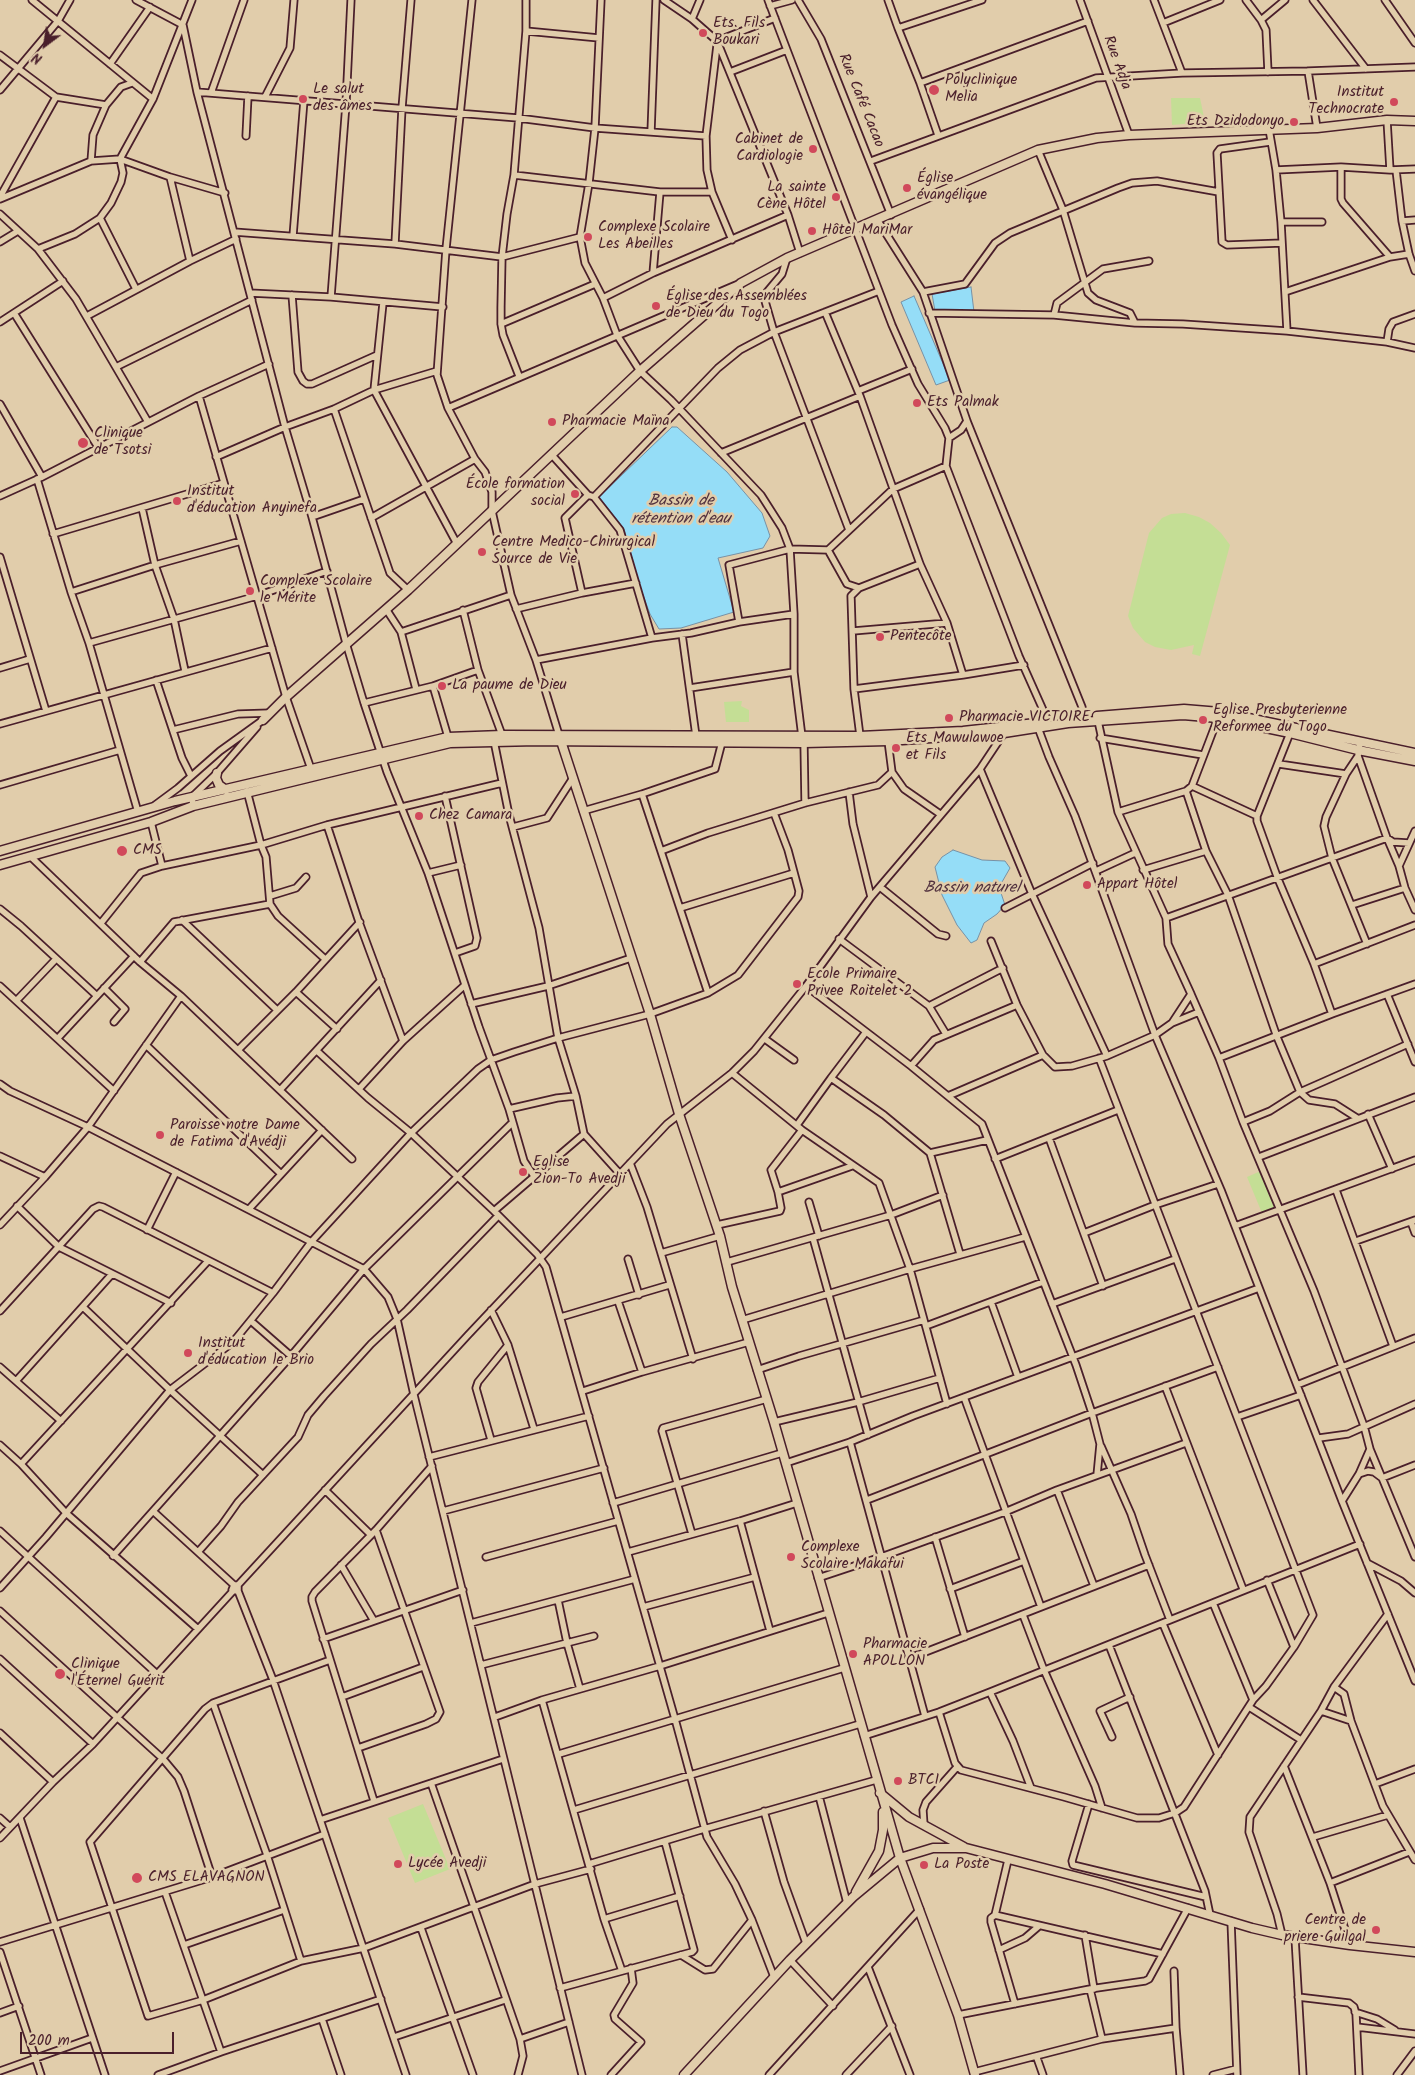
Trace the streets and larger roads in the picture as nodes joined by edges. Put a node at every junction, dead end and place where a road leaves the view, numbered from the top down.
1 (32, 0) edge
2 (70, 0) edge
3 (136, 0) edge
4 (192, 0) edge
5 (244, 0) edge
6 (294, 0) edge
7 (351, 0) edge
8 (411, 0) edge
9 (472, 0) edge
10 (526, 0) edge
11 (601, 0) edge
12 (656, 0) edge
13 (664, 0) edge
14 (700, 0) edge
15 (792, 0) edge
16 (798, 0) edge
17 (888, 0) edge
18 (982, 0) edge
19 (1080, 0) edge
20 (1154, 0) edge
21 (1220, 0) edge
22 (1246, 0) edge
23 (1285, 0) edge
24 (1313, 0) edge
25 (1385, 0) edge
26 (769, 3) edge
27 (150, 6) junction
28 (774, 18) junction
29 (692, 19) junction
30 (1261, 20) junction
31 (1088, 21) junction
32 (58, 22) junction
33 (1163, 23) junction
34 (183, 25) junction
35 (898, 28) junction
36 (526, 31) junction
37 (599, 38) junction
38 (717, 42) junction
39 (1415, 44) edge
40 (787, 50) junction
41 (0, 55) edge
42 (110, 64) junction
43 (1415, 67) edge
44 (20, 69) junction
45 (1366, 69) junction
46 (1308, 71) junction
47 (730, 72) junction
48 (1268, 72) junction
49 (1182, 73) junction
50 (1108, 78) junction
51 (132, 83) junction
52 (920, 83) junction
53 (0, 90) edge
54 (197, 92) junction
55 (211, 93) junction
56 (248, 96) junction
57 (56, 97) junction
58 (265, 97) junction
59 (153, 99) junction
60 (304, 100) junction
61 (346, 104) junction
62 (106, 105) junction
63 (402, 108) junction
64 (461, 113) junction
65 (518, 118) junction
66 (1387, 120) junction
67 (1415, 121) edge
68 (594, 128) junction
69 (1317, 128) junction
70 (1269, 129) junction
71 (651, 132) junction
72 (938, 135) junction
73 (1129, 135) junction
74 (246, 136) dead end
75 (706, 136) junction
76 (1270, 142) junction
77 (1038, 150) junction
78 (120, 159) junction
79 (91, 161) junction
80 (870, 161) junction
81 (1341, 167) junction
82 (1276, 170) junction
83 (1393, 170) junction
84 (1415, 170) edge
85 (514, 175) junction
86 (170, 177) junction
87 (589, 182) junction
88 (660, 192) junction
89 (712, 192) junction
90 (1219, 192) junction
91 (225, 193) junction
92 (0, 198) edge
93 (1063, 210) junction
94 (0, 214) edge
95 (788, 215) junction
96 (891, 215) junction
97 (100, 218) junction
98 (1415, 220) edge
99 (878, 221) junction
100 (1402, 221) junction
101 (1281, 222) junction
102 (1322, 222) dead end
103 (855, 229) junction
104 (18, 231) junction
105 (234, 232) junction
106 (293, 236) junction
107 (580, 236) junction
108 (236, 239) junction
109 (336, 239) junction
110 (732, 240) junction
111 (0, 242) edge
112 (1282, 243) junction
113 (395, 244) junction
114 (446, 249) junction
115 (38, 250) junction
116 (800, 253) junction
117 (1409, 254) junction
118 (502, 257) junction
119 (1390, 257) junction
120 (787, 258) junction
121 (190, 261) junction
122 (1149, 261) dead end
123 (1415, 271) edge
124 (653, 273) junction
125 (63, 281) junction
126 (1086, 281) junction
127 (741, 283) junction
128 (595, 284) junction
129 (136, 289) junction
130 (879, 291) junction
131 (924, 292) junction
132 (1285, 292) junction
133 (250, 293) junction
134 (292, 295) junction
135 (331, 297) junction
136 (603, 298) junction
137 (252, 300) junction
138 (384, 303) junction
139 (443, 307) junction
140 (825, 312) junction
141 (14, 313) junction
142 (929, 313) junction
143 (1415, 314) edge
144 (1054, 315) junction
145 (87, 316) junction
146 (0, 322) edge
147 (1135, 323) junction
148 (501, 324) junction
149 (1287, 331) junction
150 (774, 332) junction
151 (617, 335) junction
152 (1387, 342) junction
153 (1415, 348) edge
154 (377, 354) junction
155 (269, 364) junction
156 (116, 367) junction
157 (912, 368) junction
158 (437, 370) junction
159 (640, 371) junction
160 (519, 376) junction
161 (374, 390) junction
162 (859, 393) junction
163 (199, 396) junction
164 (0, 404) edge
165 (448, 408) junction
166 (334, 409) junction
167 (680, 409) junction
168 (806, 417) junction
169 (967, 421) junction
170 (148, 422) junction
171 (285, 427) junction
172 (949, 438) junction
173 (98, 447) junction
174 (721, 453) junction
175 (551, 454) junction
176 (216, 457) junction
177 (475, 459) junction
178 (946, 466) junction
179 (40, 478) junction
180 (224, 483) junction
181 (427, 487) junction
182 (893, 489) junction
183 (0, 496) edge
184 (591, 496) junction
185 (364, 499) junction
186 (142, 508) junction
187 (492, 511) junction
188 (312, 517) junction
189 (371, 518) junction
190 (849, 530) junction
191 (53, 534) junction
192 (241, 541) junction
193 (456, 542) junction
194 (790, 549) junction
195 (828, 550) junction
196 (0, 557) edge
197 (920, 564) junction
198 (155, 565) junction
199 (327, 571) junction
200 (636, 583) junction
201 (847, 584) junction
202 (859, 588) junction
203 (408, 590) junction
204 (71, 592) junction
205 (582, 593) junction
206 (257, 596) junction
207 (511, 596) junction
208 (851, 596) junction
209 (386, 609) junction
210 (516, 609) junction
211 (463, 610) junction
212 (794, 614) junction
213 (174, 619) junction
214 (740, 622) junction
215 (947, 623) junction
216 (853, 631) junction
217 (401, 632) junction
218 (682, 634) junction
219 (652, 638) junction
220 (89, 643) junction
221 (346, 643) junction
222 (272, 648) junction
223 (30, 659) junction
224 (536, 660) junction
225 (1024, 665) junction
226 (0, 668) edge
227 (478, 670) junction
228 (185, 671) junction
229 (794, 672) junction
230 (963, 675) junction
231 (156, 680) junction
232 (433, 686) junction
233 (690, 688) junction
234 (854, 688) junction
235 (416, 689) junction
236 (104, 695) junction
237 (286, 696) junction
238 (364, 702) junction
239 (46, 711) junction
240 (270, 713) junction
241 (1084, 717) junction
242 (1218, 718) junction
243 (263, 720) junction
244 (1098, 721) junction
245 (1048, 722) junction
246 (0, 724) edge
247 (1037, 726) junction
248 (173, 730) junction
249 (1290, 733) junction
250 (1004, 734) junction
251 (502, 735) junction
252 (696, 736) junction
253 (860, 736) junction
254 (448, 737) junction
255 (1100, 738) junction
256 (560, 739) junction
257 (803, 740) junction
258 (494, 741) junction
259 (888, 741) junction
260 (722, 742) junction
261 (120, 750) junction
262 (1358, 750) junction
263 (1415, 753) edge
264 (1203, 755) junction
265 (383, 756) junction
266 (1415, 761) edge
267 (1279, 764) junction
268 (980, 768) junction
269 (311, 769) junction
270 (892, 772) junction
271 (217, 773) junction
272 (1346, 774) junction
273 (191, 776) junction
274 (573, 778) junction
275 (502, 783) junction
276 (0, 785) edge
277 (1192, 786) junction
278 (178, 788) junction
279 (226, 790) junction
280 (247, 791) junction
281 (1186, 791) junction
282 (849, 792) junction
283 (642, 794) junction
284 (444, 796) junction
285 (192, 797) junction
286 (175, 801) junction
287 (805, 803) junction
288 (193, 806) junction
289 (152, 807) junction
290 (402, 808) junction
291 (583, 811) junction
292 (138, 812) junction
293 (174, 812) junction
294 (774, 812) junction
295 (1118, 812) junction
296 (940, 814) junction
297 (1257, 816) junction
298 (151, 822) junction
299 (327, 825) junction
300 (513, 827) junction
301 (1415, 831) edge
302 (1387, 838) junction
303 (1409, 843) junction
304 (261, 845) junction
305 (0, 851) edge
306 (660, 851) junction
307 (1206, 851) junction
308 (1135, 853) junction
309 (30, 856) junction
310 (1332, 858) junction
311 (1093, 863) junction
312 (0, 865) edge
313 (461, 865) junction
314 (162, 866) junction
315 (1400, 866) junction
316 (1143, 870) junction
317 (1096, 871) junction
318 (428, 873) junction
319 (794, 873) junction
320 (306, 877) dead end
321 (1278, 879) junction
322 (880, 887) junction
323 (1404, 888) junction
324 (1032, 894) junction
325 (1228, 895) junction
326 (270, 896) junction
327 (871, 897) junction
328 (270, 904) junction
329 (1352, 905) junction
330 (680, 908) junction
331 (1005, 908) dead end
332 (0, 910) edge
333 (1415, 910) edge
334 (1166, 918) junction
335 (182, 920) junction
336 (360, 922) junction
337 (101, 923) junction
338 (1415, 925) edge
339 (946, 936) dead end
340 (839, 939) junction
341 (991, 941) dead end
342 (1367, 944) junction
343 (455, 953) junction
344 (134, 956) junction
345 (631, 958) junction
346 (56, 959) junction
347 (325, 959) junction
348 (140, 962) junction
349 (1314, 964) junction
350 (1003, 968) junction
351 (381, 980) junction
352 (1415, 984) edge
353 (465, 985) junction
354 (0, 986) edge
355 (548, 986) junction
356 (806, 986) junction
357 (104, 988) junction
358 (296, 992) junction
359 (708, 993) junction
360 (1191, 994) junction
361 (1387, 994) junction
362 (97, 996) junction
363 (181, 996) junction
364 (17, 1000) junction
365 (471, 1004) junction
366 (929, 1006) junction
367 (1018, 1006) junction
368 (277, 1010) junction
369 (1199, 1012) junction
370 (650, 1014) junction
371 (1332, 1014) junction
372 (114, 1022) dead end
373 (1172, 1023) junction
374 (336, 1030) junction
375 (866, 1032) junction
376 (946, 1034) junction
377 (1155, 1035) junction
378 (1276, 1037) junction
379 (58, 1038) junction
380 (558, 1038) junction
381 (764, 1039) junction
382 (403, 1041) junction
383 (1408, 1044) junction
384 (146, 1045) junction
385 (238, 1050) junction
386 (317, 1051) junction
387 (1044, 1055) junction
388 (1107, 1056) junction
389 (1099, 1058) junction
390 (1219, 1058) junction
391 (492, 1060) junction
392 (794, 1060) dead end
393 (1415, 1062) edge
394 (911, 1066) junction
395 (732, 1073) junction
396 (831, 1078) junction
397 (0, 1084) edge
398 (359, 1089) junction
399 (280, 1090) junction
400 (114, 1091) junction
401 (1300, 1092) junction
402 (576, 1096) junction
403 (948, 1096) junction
404 (1415, 1097) edge
405 (509, 1109) junction
406 (1118, 1110) junction
407 (679, 1114) junction
408 (1368, 1114) junction
409 (1357, 1118) junction
410 (1243, 1122) junction
411 (512, 1123) junction
412 (88, 1127) junction
413 (800, 1127) junction
414 (322, 1130) junction
415 (411, 1134) junction
416 (584, 1134) junction
417 (1049, 1138) junction
418 (987, 1140) junction
419 (930, 1153) junction
420 (0, 1156) edge
421 (1259, 1157) junction
422 (352, 1159) dead end
423 (994, 1159) junction
424 (1415, 1160) edge
425 (630, 1163) junction
426 (852, 1166) junction
427 (1392, 1169) junction
428 (176, 1172) junction
429 (281, 1174) junction
430 (620, 1174) junction
431 (534, 1176) junction
432 (45, 1177) junction
433 (456, 1177) junction
434 (1218, 1184) junction
435 (1336, 1190) junction
436 (778, 1192) junction
437 (943, 1195) junction
438 (810, 1202) dead end
439 (1155, 1205) junction
440 (17, 1206) junction
441 (249, 1209) junction
442 (1281, 1210) junction
443 (496, 1214) junction
444 (891, 1215) junction
445 (1413, 1221) edge
446 (0, 1225) edge
447 (717, 1225) junction
448 (1235, 1226) junction
449 (147, 1230) junction
450 (1415, 1233) edge
451 (1084, 1234) junction
452 (720, 1236) junction
453 (816, 1237) junction
454 (1025, 1237) junction
455 (312, 1241) junction
456 (1356, 1241) junction
457 (59, 1247) junction
458 (661, 1253) junction
459 (960, 1254) junction
460 (540, 1258) junction
461 (628, 1259) dead end
462 (1175, 1259) junction
463 (208, 1261) junction
464 (727, 1262) junction
465 (364, 1269) junction
466 (910, 1269) junction
467 (112, 1274) junction
468 (1043, 1282) junction
469 (669, 1285) junction
470 (1103, 1286) junction
471 (1259, 1288) junction
472 (273, 1293) junction
473 (829, 1294) junction
474 (639, 1295) junction
475 (618, 1301) junction
476 (991, 1302) junction
477 (171, 1303) junction
478 (1052, 1304) junction
479 (83, 1307) junction
480 (492, 1310) junction
481 (0, 1311) edge
482 (1196, 1311) junction
483 (561, 1317) junction
484 (397, 1319) junction
485 (742, 1320) junction
486 (251, 1321) junction
487 (925, 1323) junction
488 (1415, 1338) edge
489 (749, 1342) junction
490 (843, 1344) junction
491 (508, 1345) junction
492 (1394, 1346) junction
493 (128, 1350) junction
494 (291, 1356) junction
495 (1073, 1357) junction
496 (693, 1359) junction
497 (1342, 1366) junction
498 (0, 1367) edge
499 (1218, 1367) junction
500 (757, 1370) junction
501 (642, 1372) junction
502 (1018, 1377) junction
503 (940, 1378) junction
504 (16, 1381) junction
505 (1297, 1385) junction
506 (1165, 1386) junction
507 (170, 1390) junction
508 (583, 1391) junction
509 (414, 1395) junction
510 (1301, 1395) junction
511 (964, 1397) junction
512 (767, 1399) junction
513 (858, 1402) junction
514 (947, 1404) junction
515 (1415, 1404) edge
516 (1092, 1413) junction
517 (589, 1416) junction
518 (1237, 1417) junction
519 (61, 1421) junction
520 (774, 1422) junction
521 (1364, 1426) junction
522 (534, 1429) junction
523 (868, 1435) junction
524 (220, 1436) junction
525 (1319, 1438) junction
526 (491, 1440) junction
527 (850, 1442) junction
528 (1186, 1443) junction
529 (0, 1444) edge
530 (1100, 1444) junction
531 (1370, 1450) junction
532 (782, 1453) junction
533 (985, 1456) junction
534 (429, 1457) junction
535 (786, 1463) junction
536 (21, 1464) junction
537 (1415, 1465) edge
538 (432, 1466) junction
539 (604, 1468) junction
540 (1112, 1469) junction
541 (1359, 1474) junction
542 (263, 1475) junction
543 (1097, 1475) junction
544 (1382, 1478) junction
545 (678, 1484) junction
546 (324, 1490) junction
547 (1057, 1490) junction
548 (867, 1500) junction
549 (1342, 1500) junction
550 (613, 1503) junction
551 (797, 1503) junction
552 (443, 1510) junction
553 (154, 1512) junction
554 (1005, 1512) junction
555 (66, 1513) junction
556 (618, 1521) junction
557 (740, 1521) junction
558 (376, 1530) junction
559 (0, 1531) edge
560 (692, 1534) junction
561 (371, 1535) junction
562 (935, 1537) junction
563 (1360, 1544) junction
564 (198, 1552) junction
565 (628, 1552) junction
566 (113, 1556) junction
567 (27, 1557) junction
568 (486, 1557) dead end
569 (881, 1557) junction
570 (1415, 1557) edge
571 (1024, 1561) junction
572 (1367, 1563) junction
573 (341, 1564) junction
574 (1149, 1564) junction
575 (1296, 1569) junction
576 (755, 1578) junction
577 (818, 1578) junction
578 (635, 1579) junction
579 (1267, 1580) junction
580 (1094, 1586) junction
581 (0, 1588) edge
582 (236, 1588) junction
583 (950, 1588) junction
584 (463, 1590) junction
585 (1243, 1590) junction
586 (1415, 1593) edge
587 (558, 1600) junction
588 (1213, 1603) junction
589 (643, 1607) junction
590 (1041, 1608) junction
591 (405, 1610) junction
592 (0, 1611) edge
593 (828, 1613) junction
594 (1388, 1614) junction
595 (1024, 1615) junction
596 (1170, 1620) junction
597 (374, 1621) junction
598 (471, 1623) junction
599 (1163, 1624) junction
600 (198, 1629) junction
601 (770, 1632) junction
602 (594, 1636) dead end
603 (965, 1637) junction
604 (324, 1639) junction
605 (567, 1643) junction
606 (1109, 1645) junction
607 (1294, 1647) junction
608 (910, 1658) junction
609 (0, 1659) edge
610 (330, 1660) junction
611 (482, 1665) junction
612 (660, 1666) junction
613 (423, 1667) junction
614 (844, 1668) junction
615 (1044, 1670) junction
616 (157, 1674) junction
617 (273, 1680) junction
618 (1415, 1681) edge
619 (1334, 1687) junction
620 (580, 1689) junction
621 (990, 1692) junction
622 (342, 1697) junction
623 (1130, 1697) junction
624 (542, 1700) junction
625 (1253, 1700) junction
626 (213, 1703) junction
627 (1249, 1707) junction
628 (1321, 1711) junction
629 (939, 1712) junction
630 (925, 1716) junction
631 (495, 1717) junction
632 (117, 1718) junction
633 (675, 1719) junction
634 (1351, 1721) junction
635 (860, 1724) junction
636 (0, 1733) edge
637 (864, 1736) junction
638 (1112, 1737) dead end
639 (1301, 1740) junction
640 (93, 1744) junction
641 (358, 1748) junction
642 (558, 1754) junction
643 (1218, 1755) junction
644 (163, 1759) junction
645 (503, 1759) junction
646 (1284, 1766) junction
647 (957, 1768) junction
648 (1415, 1769) edge
649 (690, 1774) junction
650 (876, 1780) junction
651 (53, 1782) junction
652 (431, 1783) junction
653 (1375, 1784) junction
654 (1031, 1788) junction
655 (880, 1792) junction
656 (819, 1796) junction
657 (374, 1802) junction
658 (1089, 1804) junction
659 (884, 1805) junction
660 (1102, 1808) junction
661 (574, 1810) junction
662 (764, 1812) junction
663 (1175, 1813) junction
664 (1388, 1815) junction
665 (0, 1818) edge
666 (20, 1818) junction
667 (320, 1820) junction
668 (924, 1825) junction
669 (10, 1827) junction
670 (704, 1829) junction
671 (325, 1834) junction
672 (1313, 1837) junction
673 (0, 1838) edge
674 (664, 1842) junction
675 (966, 1848) junction
676 (1409, 1852) junction
677 (267, 1855) junction
678 (900, 1858) junction
679 (1008, 1860) junction
680 (1415, 1860) edge
681 (590, 1867) junction
682 (212, 1877) junction
683 (1330, 1883) junction
684 (535, 1884) junction
685 (165, 1892) junction
686 (680, 1896) junction
687 (853, 1897) junction
688 (1206, 1897) junction
689 (847, 1903) junction
690 (111, 1907) junction
691 (473, 1907) junction
692 (1188, 1908) junction
693 (920, 1909) junction
694 (284, 1910) junction
695 (995, 1915) junction
696 (1210, 1915) junction
697 (604, 1918) junction
698 (752, 1920) junction
699 (1231, 1921) junction
700 (56, 1924) junction
701 (1039, 1926) junction
702 (421, 1928) junction
703 (1085, 1935) junction
704 (1282, 1935) junction
705 (1295, 1938) junction
706 (0, 1942) edge
707 (806, 1943) junction
708 (184, 1945) junction
709 (1350, 1945) junction
710 (364, 1948) junction
711 (999, 1950) junction
712 (0, 1952) edge
713 (1415, 1952) edge
714 (1163, 1954) junction
715 (681, 1955) junction
716 (790, 1960) junction
717 (300, 1961) junction
718 (868, 1967) junction
719 (631, 1968) junction
720 (622, 1971) junction
721 (1174, 1971) dead end
722 (774, 1977) junction
723 (560, 1988) junction
724 (1092, 1989) junction
725 (1298, 1997) junction
726 (381, 1999) junction
727 (203, 2000) junction
728 (505, 2000) junction
729 (1015, 2004) junction
730 (19, 2006) junction
731 (833, 2006) junction
732 (0, 2012) edge
733 (1355, 2012) junction
734 (958, 2015) junction
735 (451, 2018) junction
736 (322, 2019) junction
737 (569, 2022) junction
738 (892, 2026) junction
739 (1356, 2027) junction
740 (1176, 2028) junction
741 (1397, 2032) junction
742 (1415, 2034) edge
743 (394, 2036) junction
744 (92, 2038) junction
745 (520, 2039) junction
746 (1102, 2039) junction
747 (1415, 2051) edge
748 (221, 2052) junction
749 (1036, 2058) junction
750 (35, 2059) junction
751 (0, 2071) edge
752 (1236, 2072) edge
753 (162, 2074) edge
754 (975, 2074) edge
755 (41, 2075) edge
756 (105, 2075) edge
757 (341, 2075) edge
758 (406, 2075) edge
759 (472, 2075) edge
760 (518, 2075) edge
761 (582, 2075) edge
762 (611, 2075) edge
763 (684, 2075) edge
764 (769, 2075) edge
765 (846, 2075) edge
766 (910, 2075) edge
767 (1043, 2075) edge
768 (1180, 2075) edge
769 (1213, 2075) edge
770 (1303, 2075) edge
771 (1359, 2075) edge
772 (1397, 2075) edge

1 - 32 street
2 - 32 street
3 - 27 street
4 - 34 street
5 - 55 street
6 - 58 street
7 - 61 street
8 - 63 street
9 - 64 street
10 - 36 street
11 - 37 street
12 - 71 street
13 - 29 street
14 - 29 street
15 - 26 street
16 - 80 street, Rue Café Cacao
17 - 35 street
18 - 35 street
19 - 31 street, Rue Adja
20 - 33 street
21 - 33 street
22 - 30 street
23 - 30 street
24 - 45 street
25 - 39 street
26 - 28 street
27 - 34 street
27 - 42 street
28 - 38 street
28 - 40 street
29 - 38 street
30 - 48 street
31 - 50 street, Rue Adja
31 - 52 street
32 - 42 street
32 - 44 street
33 - 49 street
34 - 54 street
34 - 59 street
35 - 52 street
36 - 37 street
36 - 65 street
37 - 68 street
38 - 47 street
38 - 75 street
40 - 47 street
40 - 103 street
41 - 44 street
42 - 51 street
43 - 45 street
44 - 53 street
44 - 57 street
45 - 46 street
46 - 48 street
46 - 69 street
47 - 95 street
48 - 49 street
49 - 50 street
50 - 72 street
50 - 73 street, Rue Adja
51 - 59 street
51 - 62 street
52 - 72 street
54 - 55 street
54 - 91 street
55 - 56 street
56 - 58 street
56 - 74 street
57 - 62 street
57 - 92 street
58 - 60 street
59 - 78 street
60 - 61 street
60 - 106 street
61 - 63 street
61 - 109 street
62 - 79 street
63 - 64 street
63 - 113 street
64 - 65 street
64 - 114 street
65 - 68 street
65 - 85 street
66 - 67 street
66 - 69 street
66 - 83 street
68 - 71 street
68 - 87 street
69 - 70 street
70 - 73 street
70 - 76 street
71 - 75 street
72 - 80 street
73 - 77 street
75 - 89 street
76 - 82 street
76 - 90 street
77 - 93 street
77 - 96 street
78 - 79 street
78 - 86 street
78 - 97 street
79 - 92 street
80 - 96 street, Rue Café Cacao
81 - 82 street
81 - 83 street
81 - 119 street
82 - 101 street
83 - 84 street
83 - 100 street
85 - 87 street
85 - 118 street
86 - 91 street
86 - 121 street
87 - 88 street
87 - 107 street
88 - 89 street
88 - 124 street
89 - 110 street
90 - 93 street
90 - 112 street
91 - 105 street
93 - 126 street
93 - 131 street
94 - 104 street
95 - 110 street
95 - 116 street
96 - 99 street
97 - 115 street
97 - 129 street
98 - 100 street
99 - 103 street
99 - 131 street
100 - 117 street
101 - 102 street
101 - 112 street
103 - 116 street
103 - 130 street
104 - 111 street
104 - 115 street
105 - 106 street
105 - 108 street
106 - 109 street
107 - 118 street
107 - 128 street
108 - 121 street
108 - 133 street
109 - 113 street
109 - 135 street
110 - 124 street
112 - 132 street
113 - 114 street
114 - 118 street
114 - 139 street
115 - 125 street
116 - 120 street
117 - 119 street
117 - 123 street
118 - 148 street
119 - 132 street
120 - 127 street
120 - 150 street
121 - 129 street
122 - 126 street
124 - 136 street
125 - 141 street
125 - 145 street
126 - 144 street
126 - 147 street
127 - 151 street
127 - 159 street
128 - 136 street
128 - 148 street
129 - 145 street
130 - 140 street
130 - 157 street
131 - 142 street
132 - 149 street
133 - 134 street
133 - 137 street
134 - 135 street
134 - 154 street
135 - 138 street
136 - 151 street
137 - 155 street
137 - 156 street
138 - 139 street
138 - 154 street
139 - 158 street
140 - 150 street
140 - 162 street
141 - 146 street
141 - 173 street
142 - 144 street
142 - 169 street
143 - 152 street
144 - 147 street
145 - 156 street
147 - 149 street
148 - 160 street
149 - 152 street
150 - 167 street
150 - 168 street
151 - 159 street
151 - 160 street
152 - 153 street
154 - 161 street
155 - 163 street
155 - 171 street
156 - 170 street
157 - 162 street
157 - 172 street
158 - 161 street
158 - 165 street
159 - 167 street
159 - 175 street
160 - 165 street
161 - 166 street
161 - 181 street
162 - 168 street
162 - 182 street
163 - 170 street
163 - 176 street
164 - 179 street
165 - 177 street
166 - 171 street
166 - 185 street
167 - 174 street
167 - 184 street
168 - 174 street
168 - 190 street
169 - 172 street
169 - 241 street
170 - 173 street
171 - 176 street
171 - 188 street
172 - 178 street
173 - 179 street
174 - 194 street
175 - 184 street
175 - 187 street
176 - 180 street
177 - 181 street
177 - 187 street
178 - 182 street
178 - 225 street
179 - 183 street
179 - 191 street
180 - 186 street
180 - 192 street
181 - 189 street
181 - 193 street
182 - 190 street
182 - 197 street
184 - 200 street
184 - 205 street
185 - 188 street
185 - 189 street
186 - 191 street
186 - 198 street
187 - 193 street
187 - 207 street
188 - 199 street
189 - 203 street
190 - 195 street
191 - 204 street
192 - 198 street
192 - 206 street
193 - 203 street
194 - 195 street
194 - 212 street
194 - 214 street
195 - 201 street
196 - 223 street
197 - 202 street
197 - 215 street
198 - 204 street
198 - 213 street
199 - 206 street
199 - 221 street
200 - 205 street
200 - 219 street
201 - 202 street
201 - 208 street
202 - 208 street
203 - 209 street
204 - 220 street
205 - 210 street
206 - 213 street
206 - 222 street
207 - 210 street
207 - 211 street
208 - 216 street
209 - 217 street
209 - 221 street
210 - 224 street
211 - 217 street
211 - 227 street
212 - 214 street
212 - 229 street
213 - 220 street
213 - 228 street
214 - 218 street
215 - 216 street
215 - 230 street
216 - 234 street
217 - 235 street
218 - 219 street
218 - 233 street
219 - 224 street
220 - 236 street
221 - 237 street
221 - 238 street
222 - 228 street
222 - 237 street
223 - 226 street
223 - 239 street
224 - 256 street
225 - 230 street
225 - 245 street
227 - 232 street
227 - 251 street
228 - 231 street
229 - 233 street
229 - 257 street
230 - 234 street
231 - 236 street
231 - 248 street
232 - 235 street
232 - 254 street
233 - 252 street
234 - 253 street
235 - 238 street
236 - 239 street
236 - 261 street
237 - 240 street
237 - 269 street
238 - 265 street
239 - 246 street
240 - 243 street
240 - 248 street
241 - 245 street
241 - 262 street
242 - 244 street
242 - 249 street
242 - 264 street
243 - 271 street
243 - 273 street
244 - 247 street
244 - 255 street
245 - 247 street
247 - 250 street
247 - 253 street
247 - 311 street
248 - 273 street
249 - 262 street
249 - 267 street
250 - 259 street
250 - 268 street
251 - 254 street
251 - 256 street
252 - 256 street
252 - 257 street
253 - 257 street
254 - 265 street
255 - 264 street
255 - 295 street
256 - 258 street
256 - 260 street
256 - 274 street
257 - 259 street
257 - 260 street
257 - 287 street
258 - 265 street
258 - 275 street
259 - 270 street
260 - 283 street
261 - 276 street
261 - 292 street
262 - 263 street
262 - 266 street
262 - 272 street
262 - 302 street
264 - 277 street
265 - 269 street
265 - 280 street
265 - 290 street
267 - 272 street
267 - 297 street
268 - 296 street
268 - 324 street
269 - 279 street
270 - 282 street
270 - 296 street
271 - 279 street
271 - 285 street
272 - 310 street
273 - 278 street
274 - 291 street
274 - 300 street
275 - 284 street
275 - 300 street
277 - 281 street
277 - 297 street
278 - 286 street
278 - 289 street
279 - 285 street
280 - 288 street
280 - 304 street
281 - 295 street
281 - 307 street
282 - 287 street
282 - 327 street
283 - 291 street
283 - 306 street
284 - 290 street
284 - 313 street
285 - 286 street
285 - 288 street
286 - 289 street
286 - 293 street
287 - 294 street
288 - 293 street
289 - 292 street
290 - 299 street
290 - 318 street
291 - 345 street
292 - 305 street
293 - 298 street
294 - 306 street
294 - 319 street
295 - 308 street
296 - 322 street
297 - 321 street
298 - 309 street
298 - 314 street
299 - 304 street
299 - 336 street
300 - 355 street
301 - 303 street
302 - 303 street
302 - 310 street
302 - 315 street
303 - 315 street
304 - 314 street
304 - 326 street
306 - 330 street
307 - 316 street
307 - 325 street
308 - 316 street
308 - 317 street
309 - 312 street
309 - 337 street
310 - 321 street
310 - 329 street
311 - 317 street
311 - 324 street
313 - 318 street
313 - 343 street
314 - 337 street
315 - 323 street
316 - 334 street
317 - 377 street
318 - 343 street
319 - 330 street
319 - 359 street
320 - 326 street
321 - 325 street
321 - 349 street
322 - 327 street
322 - 339 street
323 - 329 street
323 - 333 street
324 - 331 street
324 - 388 street
325 - 334 street
325 - 378 street
326 - 328 street
327 - 340 street
328 - 335 street
328 - 347 street
329 - 342 street
330 - 359 street
332 - 346 street
334 - 360 street
335 - 348 street
335 - 368 street
336 - 347 street
336 - 351 street
337 - 344 street
338 - 342 street
340 - 356 street
340 - 366 street
341 - 350 street
342 - 349 street
343 - 353 street
344 - 348 street
344 - 357 street
345 - 355 street
345 - 370 street
346 - 362 street
346 - 364 street
347 - 358 street
348 - 363 street
349 - 371 street
350 - 366 street
350 - 367 street
351 - 374 street
351 - 382 street
352 - 361 street
353 - 365 street
353 - 382 street
354 - 364 street
355 - 365 street
355 - 380 street
356 - 375 street
356 - 381 street
357 - 362 street
357 - 372 street
358 - 368 street
358 - 374 street
359 - 370 street
360 - 369 street
360 - 373 street
361 - 371 street
361 - 383 street
362 - 379 street
363 - 384 street
363 - 385 street
364 - 379 street
365 - 391 street
366 - 376 street
367 - 376 street
367 - 387 street
368 - 385 street
369 - 373 street
369 - 390 street
370 - 380 street
370 - 407 street
371 - 378 street
373 - 377 street
374 - 386 street
375 - 394 street
375 - 396 street
376 - 394 street
377 - 388 street
377 - 434 street
378 - 390 street
378 - 401 street
379 - 400 street
380 - 391 street
380 - 402 street
381 - 392 street
381 - 395 street
382 - 398 street
383 - 393 street
383 - 401 street
384 - 400 street
384 - 429 street
385 - 399 street
386 - 398 street
386 - 399 street
387 - 389 street
387 - 403 street
388 - 389 street
389 - 406 street
390 - 410 street
391 - 405 street
391 - 415 street
394 - 403 street
395 - 407 street
395 - 413 street
396 - 413 street
396 - 419 street
397 - 412 street
398 - 415 street
399 - 414 street
400 - 412 street
401 - 409 street
401 - 410 street
402 - 405 street
402 - 416 street
403 - 418 street
404 - 408 street
405 - 411 street
406 - 417 street
406 - 439 street
407 - 425 street
407 - 447 street
408 - 409 street
408 - 427 street
409 - 421 street
410 - 421 street
411 - 431 street
411 - 433 street
412 - 428 street
412 - 432 street
413 - 426 street
413 - 436 street
414 - 422 street
414 - 429 street
415 - 433 street
415 - 455 street
416 - 430 street
416 - 431 street
417 - 423 street
417 - 451 street
418 - 419 street
418 - 423 street
419 - 437 street
420 - 432 street
421 - 442 street
423 - 454 street
424 - 427 street
425 - 430 street
425 - 458 street
426 - 436 street
426 - 444 street
427 - 435 street
428 - 441 street
428 - 449 street
429 - 441 street
430 - 460 street
431 - 443 street
432 - 440 street
433 - 443 street
433 - 465 street
434 - 439 street
434 - 448 street
435 - 442 street
435 - 456 street
436 - 447 street
437 - 444 street
437 - 459 street
438 - 453 street
439 - 451 street
439 - 462 street
440 - 446 street
440 - 457 street
441 - 455 street
442 - 448 street
442 - 497 street
443 - 460 street
443 - 484 street
444 - 453 street
444 - 466 street
445 - 450 street
445 - 456 street
447 - 452 street
448 - 471 street
449 - 457 street
449 - 463 street
451 - 470 street
452 - 458 street
452 - 464 street
453 - 464 street
453 - 473 street
454 - 459 street
454 - 468 street
455 - 465 street
455 - 472 street
456 - 492 street
457 - 467 street
457 - 481 street
458 - 469 street
459 - 466 street
460 - 480 street
460 - 483 street
461 - 474 street
462 - 470 street
462 - 482 street
463 - 472 street
463 - 477 street
464 - 485 street
465 - 484 street
465 - 494 street
466 - 473 street
466 - 487 street
467 - 477 street
467 - 479 street
468 - 476 street
468 - 478 street
469 - 474 street
469 - 496 street
470 - 478 street
471 - 482 street
471 - 505 street
472 - 486 street
473 - 485 street
473 - 490 street
474 - 475 street
475 - 483 street
475 - 501 street
476 - 487 street
476 - 502 street
477 - 493 street
478 - 495 street
479 - 493 street
479 - 504 street
480 - 491 street
480 - 509 street
482 - 495 street
482 - 499 street
483 - 508 street
484 - 509 street
484 - 542 street
485 - 489 street
486 - 494 street
486 - 507 street
487 - 490 street
487 - 503 street
488 - 492 street
489 - 496 street
489 - 500 street
490 - 500 street
490 - 513 street
491 - 522 street
491 - 526 street
492 - 497 street
493 - 507 street
493 - 519 street
494 - 524 street
495 - 502 street
495 - 516 street
496 - 501 street
497 - 505 street
497 - 521 street
498 - 504 street
499 - 506 street
499 - 518 street
500 - 512 street
501 - 508 street
502 - 511 street
503 - 513 street
503 - 514 street
504 - 519 street
505 - 510 street
506 - 516 street
506 - 528 street
507 - 524 street
507 - 555 street
508 - 517 street
509 - 534 street
509 - 546 street
510 - 518 street
510 - 525 street
511 - 514 street
511 - 533 street
512 - 520 street
512 - 545 street
513 - 520 street
513 - 523 street
514 - 523 street
515 - 521 street
516 - 530 street
516 - 533 street
517 - 522 street
517 - 539 street
518 - 575 street
519 - 536 street
520 - 532 street
521 - 525 street
521 - 531 street
522 - 526 street
523 - 527 street
524 - 542 street
524 - 553 street
525 - 549 street
526 - 534 street
527 - 535 street
527 - 548 street
528 - 540 street
528 - 585 street
529 - 536 street
530 - 540 street
530 - 543 street
531 - 541 street
531 - 544 street
532 - 535 street
532 - 545 street
533 - 548 street
533 - 554 street
534 - 538 street
535 - 551 street
536 - 555 street
537 - 544 street
538 - 552 street
538 - 558 street
539 - 550 street
539 - 552 street
540 - 543 street
540 - 574 street
541 - 544 street
541 - 549 street
542 - 564 street
543 - 547 street
544 - 570 street
545 - 550 street
545 - 560 street
546 - 561 street
546 - 582 street
547 - 554 street
547 - 580 street
548 - 569 street
549 - 563 street
550 - 556 street
551 - 557 street
551 - 577 street
552 - 584 street
553 - 564 street
553 - 566 street
554 - 562 street
554 - 571 street
555 - 566 street
555 - 567 street
556 - 565 street
556 - 568 street
557 - 560 street
557 - 576 street
558 - 561 street
558 - 591 street
559 - 567 street
560 - 565 street
561 - 573 street
562 - 569 street
562 - 583 street
563 - 572 street
563 - 575 street
564 - 582 street
565 - 578 street
566 - 600 street
567 - 581 street
567 - 616 street
569 - 577 street
569 - 608 street
571 - 583 street
571 - 590 street
572 - 586 street
572 - 594 street
573 - 597 street
573 - 604 street
574 - 580 street
574 - 596 street
575 - 579 street
575 - 607 street
576 - 589 street
576 - 601 street
577 - 593 street
578 - 587 street
578 - 589 street
579 - 585 street
579 - 607 street
580 - 590 street
582 - 600 street
582 - 617 street
583 - 603 street
584 - 591 street
584 - 598 street
585 - 588 street
587 - 598 street
587 - 605 street
588 - 596 street
588 - 625 street
589 - 612 street
590 - 595 street
591 - 597 street
591 - 613 street
592 - 632 street
593 - 601 street
593 - 614 street
594 - 618 street
594 - 619 street
595 - 603 street
595 - 615 street
596 - 599 street
597 - 604 street
598 - 611 street
599 - 606 street
599 - 643 street
600 - 616 street
601 - 612 street
602 - 605 street
603 - 608 street
604 - 610 street
605 - 611 street
605 - 620 street
606 - 615 street
606 - 623 street
607 - 625 street
608 - 630 street
609 - 640 street
610 - 617 street
610 - 622 street
611 - 631 street
612 - 620 street
612 - 633 street
613 - 622 street
613 - 641 street
614 - 633 street
614 - 635 street
615 - 621 street
615 - 660 street
616 - 632 street
617 - 626 street
617 - 667 street
619 - 628 street
619 - 634 street
620 - 624 street
621 - 629 street
621 - 654 street
622 - 641 street
623 - 638 street
623 - 663 street
624 - 631 street
624 - 642 street
625 - 627 street
626 - 644 street
626 - 677 street
627 - 639 street
627 - 643 street
628 - 634 street
628 - 639 street
629 - 630 street
629 - 647 street
630 - 637 street
631 - 645 street
632 - 640 street
632 - 644 street
633 - 642 street
633 - 649 street
634 - 653 street
635 - 637 street
635 - 649 street
636 - 651 street
637 - 650 street
639 - 646 street
640 - 651 street
641 - 657 street
642 - 661 street
643 - 663 street
644 - 682 street
644 - 690 street
645 - 652 street
645 - 684 street
646 - 672 street
646 - 704 street
647 - 654 street
647 - 668 street
648 - 653 street
649 - 661 street
649 - 670 street
650 - 655 street
650 - 656 street
651 - 666 street
652 - 657 street
652 - 691 street
653 - 664 street
654 - 658 street
655 - 659 street
655 - 668 street
656 - 662 street
656 - 689 street
657 - 667 street
658 - 660 street
658 - 688 street
659 - 678 street
659 - 687 street
660 - 663 street
661 - 681 street
662 - 670 street
662 - 707 street
663 - 688 street
664 - 672 street
664 - 676 street
665 - 669 street
666 - 669 street
666 - 700 street
667 - 671 street
668 - 675 street
669 - 673 street
670 - 674 street
670 - 698 street
671 - 677 street
671 - 710 street
672 - 683 street
674 - 681 street
674 - 686 street
675 - 678 street
675 - 679 street
676 - 680 street
676 - 683 street
677 - 682 street
677 - 694 street
678 - 687 street
678 - 693 street
679 - 692 street
679 - 695 street
681 - 684 street
681 - 697 street
682 - 685 street
683 - 709 street
684 - 691 street
684 - 723 street
685 - 690 street
685 - 708 street
686 - 697 street
686 - 715 street
687 - 689 street
688 - 696 street
689 - 707 street
690 - 700 street
690 - 727 street
691 - 702 street
691 - 728 street
692 - 696 street
692 - 714 street
693 - 718 street
693 - 734 street
694 - 708 street
694 - 717 street
695 - 701 street
695 - 711 street
696 - 699 street
697 - 720 street
698 - 715 street
698 - 722 street
699 - 704 street
699 - 752 street
700 - 706 street
700 - 744 street
701 - 703 street
701 - 711 street
702 - 710 street
702 - 735 street
703 - 714 street
703 - 724 street
704 - 705 street
705 - 709 street
705 - 725 street
707 - 716 street
708 - 727 street
709 - 713 street
710 - 717 street
710 - 726 street
711 - 729 street
712 - 730 street
714 - 724 street
715 - 719 street
716 - 722 street
716 - 731 street
717 - 727 street
718 - 731 street
718 - 738 street
719 - 720 street
719 - 762 street
720 - 723 street
721 - 740 street
722 - 763 street
723 - 737 street
724 - 729 street
724 - 746 street
725 - 733 street
725 - 770 street
726 - 736 street
726 - 743 street
727 - 748 street
728 - 735 street
728 - 745 street
729 - 734 street
730 - 732 street
730 - 750 street
731 - 764 street
733 - 739 street
733 - 741 street
734 - 754 street
735 - 743 street
735 - 759 street
736 - 748 street
736 - 757 street
737 - 745 street
737 - 761 street
738 - 765 street
738 - 766 street
739 - 741 street
739 - 771 street
740 - 746 street
740 - 768 street
741 - 742 street
743 - 758 street
744 - 750 street
744 - 756 street
745 - 760 street
746 - 749 street
747 - 772 street
748 - 753 street
749 - 754 street
749 - 767 street
750 - 751 street
750 - 755 street
752 - 769 street

